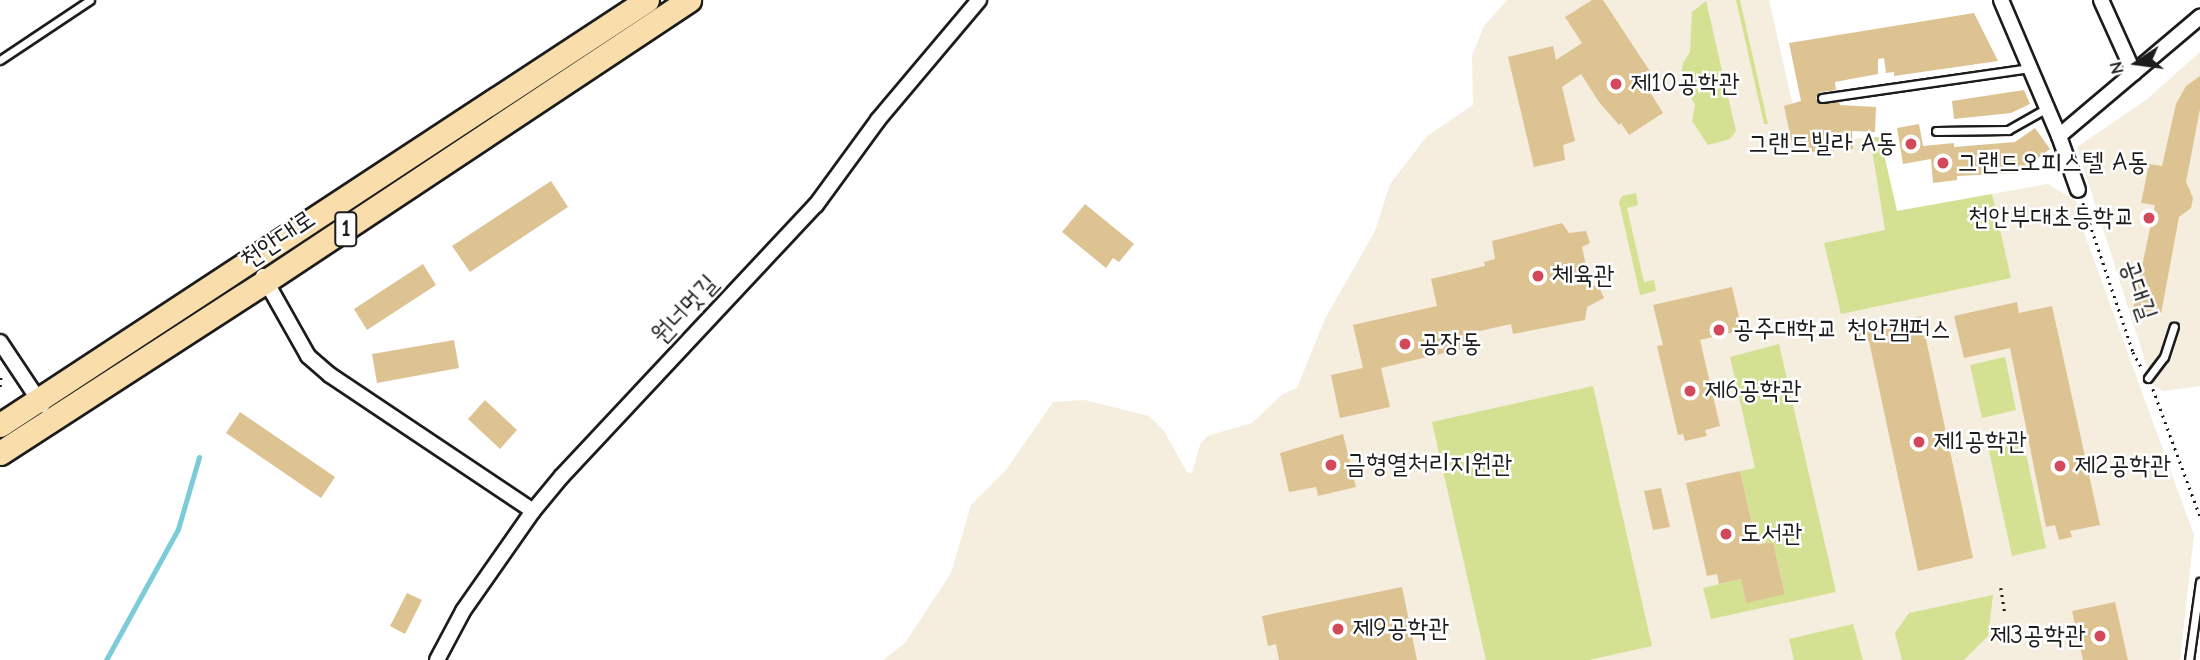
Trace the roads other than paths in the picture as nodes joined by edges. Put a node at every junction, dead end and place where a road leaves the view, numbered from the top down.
1 (90, 0) edge
2 (647, 0) edge
3 (689, 0) edge
4 (979, 0) edge
5 (2001, 0) edge
6 (2101, 0) edge
7 (2200, 17) edge
8 (0, 60) edge
9 (2030, 68) junction
10 (2134, 73) junction
11 (1822, 98) dead end
12 (2047, 108) junction
13 (1936, 131) dead end
14 (2059, 136) junction
15 (2078, 190) road end
16 (253, 257) junction
17 (267, 281) junction
18 (2174, 327) dead end
19 (0, 342) edge
20 (2148, 378) road end
21 (38, 399) junction
22 (52, 421) junction
23 (0, 425) edge
24 (0, 453) edge
25 (533, 511) junction
26 (2200, 582) edge
27 (437, 660) edge
28 (2189, 660) edge

1 - 8 lane
2 - 16 main road, 천안대로 / 1
3 - 17 main road, 천안대로 / 1
4 - 25 street, 원너멋길
5 - 9 street
6 - 10 street
7 - 10 street
9 - 11 lane
9 - 12 street
10 - 14 street
12 - 13 lane
12 - 14 street
14 - 15 street
16 - 17 street
16 - 21 main road, 천안대로 / 1
17 - 22 main road, 천안대로 / 1
17 - 25 street
18 - 20 lane
19 - 21 street
21 - 22 street
21 - 23 main road, 천안대로 / 1
22 - 24 main road, 천안대로 / 1
25 - 27 street, 원너멋길
26 - 28 lane

